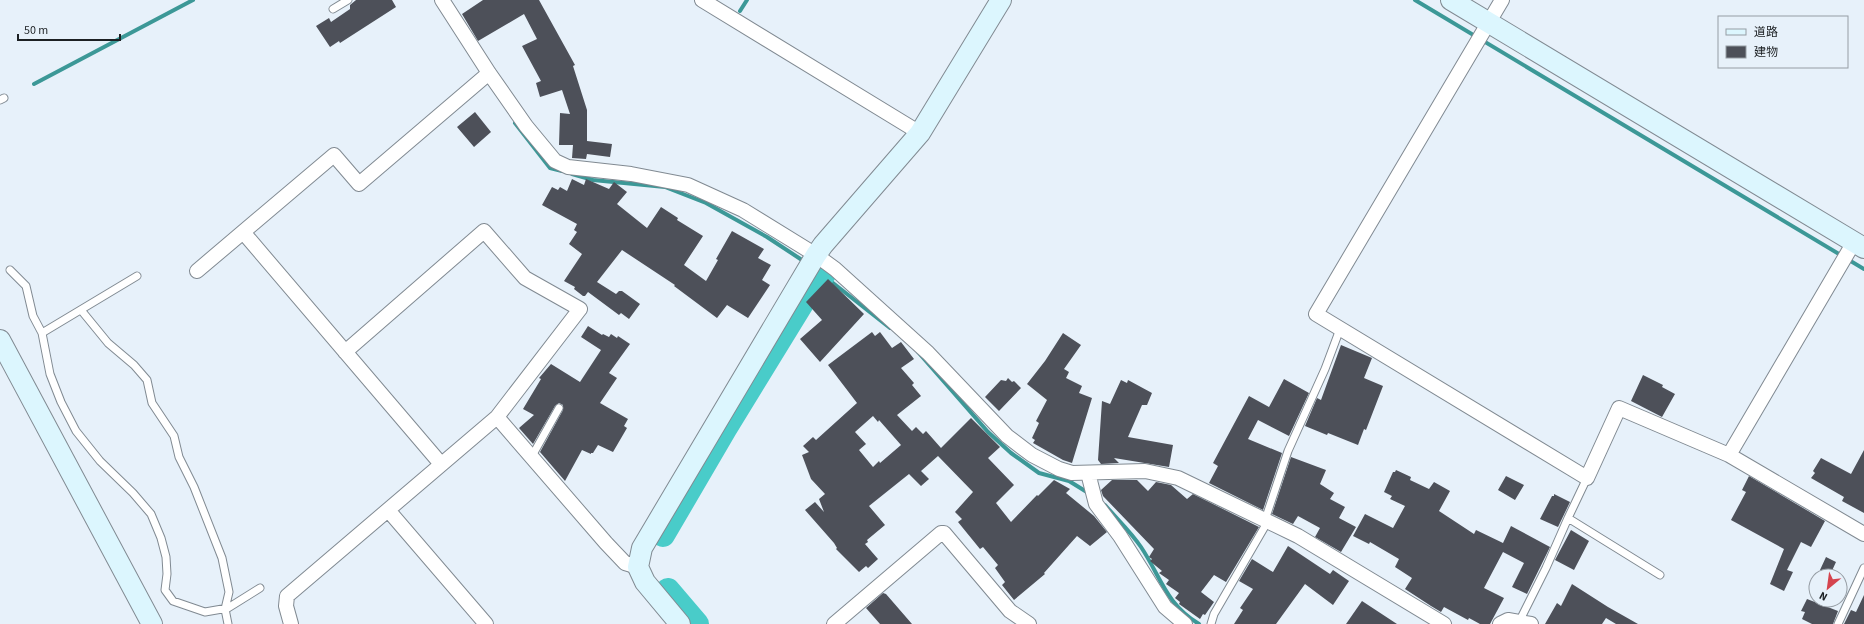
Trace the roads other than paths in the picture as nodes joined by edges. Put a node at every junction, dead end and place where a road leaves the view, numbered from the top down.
1 (348, 0) edge
2 (442, 0) edge
3 (702, 0) edge
4 (1000, 0) edge
5 (1450, 0) edge
6 (1502, 0) edge
7 (333, 9) dead end
8 (1482, 34) junction
9 (488, 73) junction
10 (920, 133) junction
11 (243, 232) junction
12 (1852, 252) edge
13 (816, 255) junction
14 (10, 270) dead end
15 (197, 271) dead end
16 (137, 276) dead end
17 (81, 310) junction
18 (1340, 329) junction
19 (42, 333) junction
20 (0, 340) edge
21 (346, 352) junction
22 (559, 408) dead end
23 (497, 417) junction
24 (1729, 455) junction
25 (532, 456) junction
26 (441, 464) junction
27 (1088, 473) junction
28 (1587, 478) junction
29 (388, 510) junction
30 (1568, 518) junction
31 (1266, 521) junction
32 (1864, 534) edge
33 (638, 566) junction
34 (1864, 568) edge
35 (1660, 575) dead end
36 (260, 588) dead end
37 (225, 609) junction
38 (1525, 623) edge
39 (152, 624) edge
40 (228, 624) edge
41 (291, 624) edge
42 (486, 624) edge
43 (680, 624) edge
44 (834, 624) edge
45 (1028, 624) edge
46 (1185, 624) edge
47 (1211, 624) edge
48 (1444, 624) edge
49 (1500, 624) edge
50 (1838, 624) edge

1 - 7 lane
2 - 9 street
3 - 10 street
4 - 10 street
5 - 8 street
6 - 8 street
8 - 12 street
8 - 18 street
9 - 11 street
9 - 13 street
10 - 13 street
11 - 15 street
11 - 21 street
12 - 24 street
13 - 27 street
13 - 33 street
14 - 19 lane
16 - 17 lane
17 - 19 lane
17 - 37 lane
18 - 28 street
18 - 31 lane
19 - 37 lane
20 - 39 street
21 - 23 street
21 - 26 street
22 - 25 lane
23 - 25 street
23 - 26 street
24 - 28 street
24 - 32 street
25 - 33 street
26 - 29 street
27 - 31 street
27 - 46 street
28 - 30 lane
29 - 41 street
29 - 42 street
30 - 35 lane
30 - 38 lane
31 - 47 lane
31 - 48 street
33 - 43 street
34 - 50 lane
36 - 37 lane
37 - 40 lane
38 - 49 street
44 - 45 street

